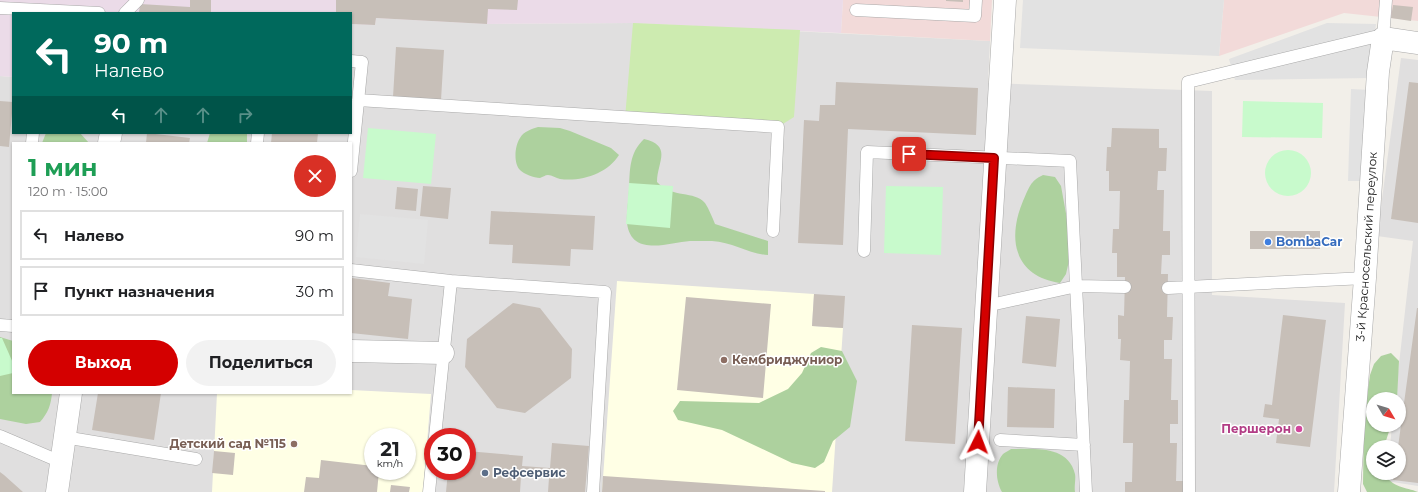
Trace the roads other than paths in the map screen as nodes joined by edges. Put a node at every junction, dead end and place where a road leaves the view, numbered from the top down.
1 (138, 0) edge
2 (976, 0) edge
3 (1005, 0) edge
4 (1386, 0) edge
5 (0, 8) edge
6 (856, 10) dead end
7 (79, 12) edge
8 (126, 12) edge
9 (1383, 38) junction
10 (1418, 43) edge
11 (352, 61) edge
12 (358, 100) junction
13 (994, 158) junction
14 (352, 161) edge
15 (773, 231) dead end
16 (864, 251) dead end
17 (352, 270) edge
18 (1365, 278) junction
19 (451, 281) junction
20 (1077, 286) junction
21 (1188, 286) junction
22 (1125, 287) dead end
23 (1168, 288) dead end
24 (986, 306) junction
25 (0, 325) edge
26 (12, 326) edge
27 (352, 351) edge
28 (443, 353) junction
29 (70, 394) edge
30 (435, 428) edge
31 (0, 436) edge
32 (64, 437) junction
33 (1000, 440) dead end
34 (1084, 445) junction
35 (196, 459) dead end
36 (61, 462) junction
37 (430, 480) edge
38 (57, 492) edge
39 (429, 492) edge
40 (593, 492) edge
41 (975, 492) edge
42 (1086, 492) edge
43 (1189, 492) edge
44 (1349, 492) edge

1 - 8 lane
2 - 6 lane
3 - 13 street
4 - 9 lane
5 - 7 lane
9 - 10 street
9 - 18 street, 3-й Красносельский переулок
9 - 21 lane
11 - 12 lane
12 - 14 lane
12 - 15 lane
13 - 16 lane
13 - 20 lane
13 - 24 street
17 - 19 lane
18 - 21 lane
18 - 44 street, 3-й Красносельский переулок
19 - 28 lane
19 - 40 lane
20 - 22 lane
20 - 24 lane
20 - 34 lane
21 - 23 lane
21 - 43 lane
24 - 41 street
25 - 26 lane
27 - 28 street
28 - 30 lane
29 - 32 street
31 - 36 lane
32 - 35 lane
32 - 36 street
33 - 34 lane
34 - 42 lane
36 - 38 street
37 - 39 lane

